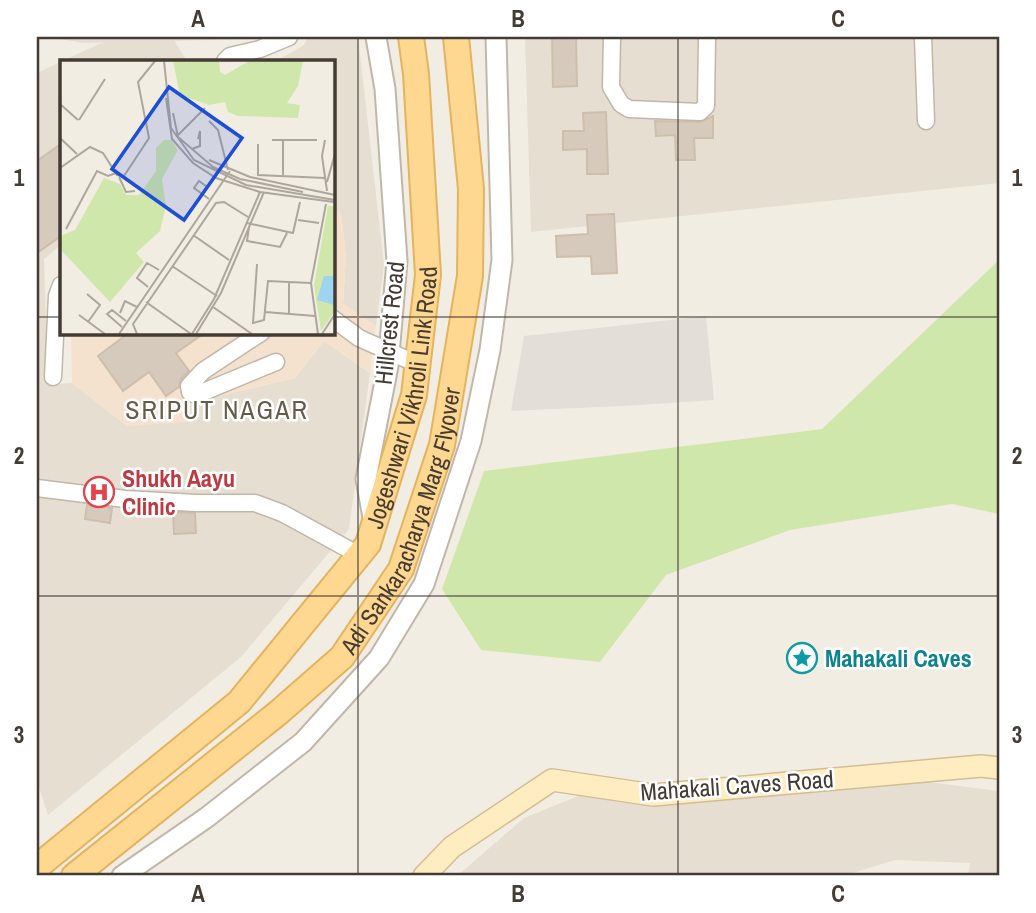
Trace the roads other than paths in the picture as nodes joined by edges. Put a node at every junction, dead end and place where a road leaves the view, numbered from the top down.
1 (289, 37) edge
2 (376, 37) edge
3 (411, 37) edge
4 (456, 37) edge
5 (496, 37) edge
6 (612, 37) edge
7 (707, 37) edge
8 (923, 37) edge
9 (226, 60) edge
10 (926, 121) dead end
11 (60, 288) edge
12 (334, 319) edge
13 (259, 334) edge
14 (389, 351) junction
15 (276, 362) dead end
16 (417, 364) junction
17 (53, 377) dead end
18 (37, 488) edge
19 (374, 524) junction
20 (359, 555) junction
21 (999, 768) edge
22 (37, 867) edge
23 (74, 876) edge
24 (122, 876) edge
25 (424, 876) edge

1 - 9 street
2 - 14 street, Hillcrest Road
3 - 16 main road, Jogeshwari Vikhroli Link Road
4 - 23 main road, Adi Sankaracharya Marg Flyover
5 - 24 street
6 - 7 street
8 - 10 street
11 - 17 street
12 - 14 street
13 - 15 street
14 - 16 street
14 - 19 street, Hillcrest Road
16 - 19 main road, Jogeshwari Vikhroli Link Road
18 - 20 street
19 - 20 main road, Jogeshwari Vikhroli Link Road
20 - 22 main road, Jogeshwari Vikhroli Link Road
21 - 25 main road, Mahakali Caves Road

